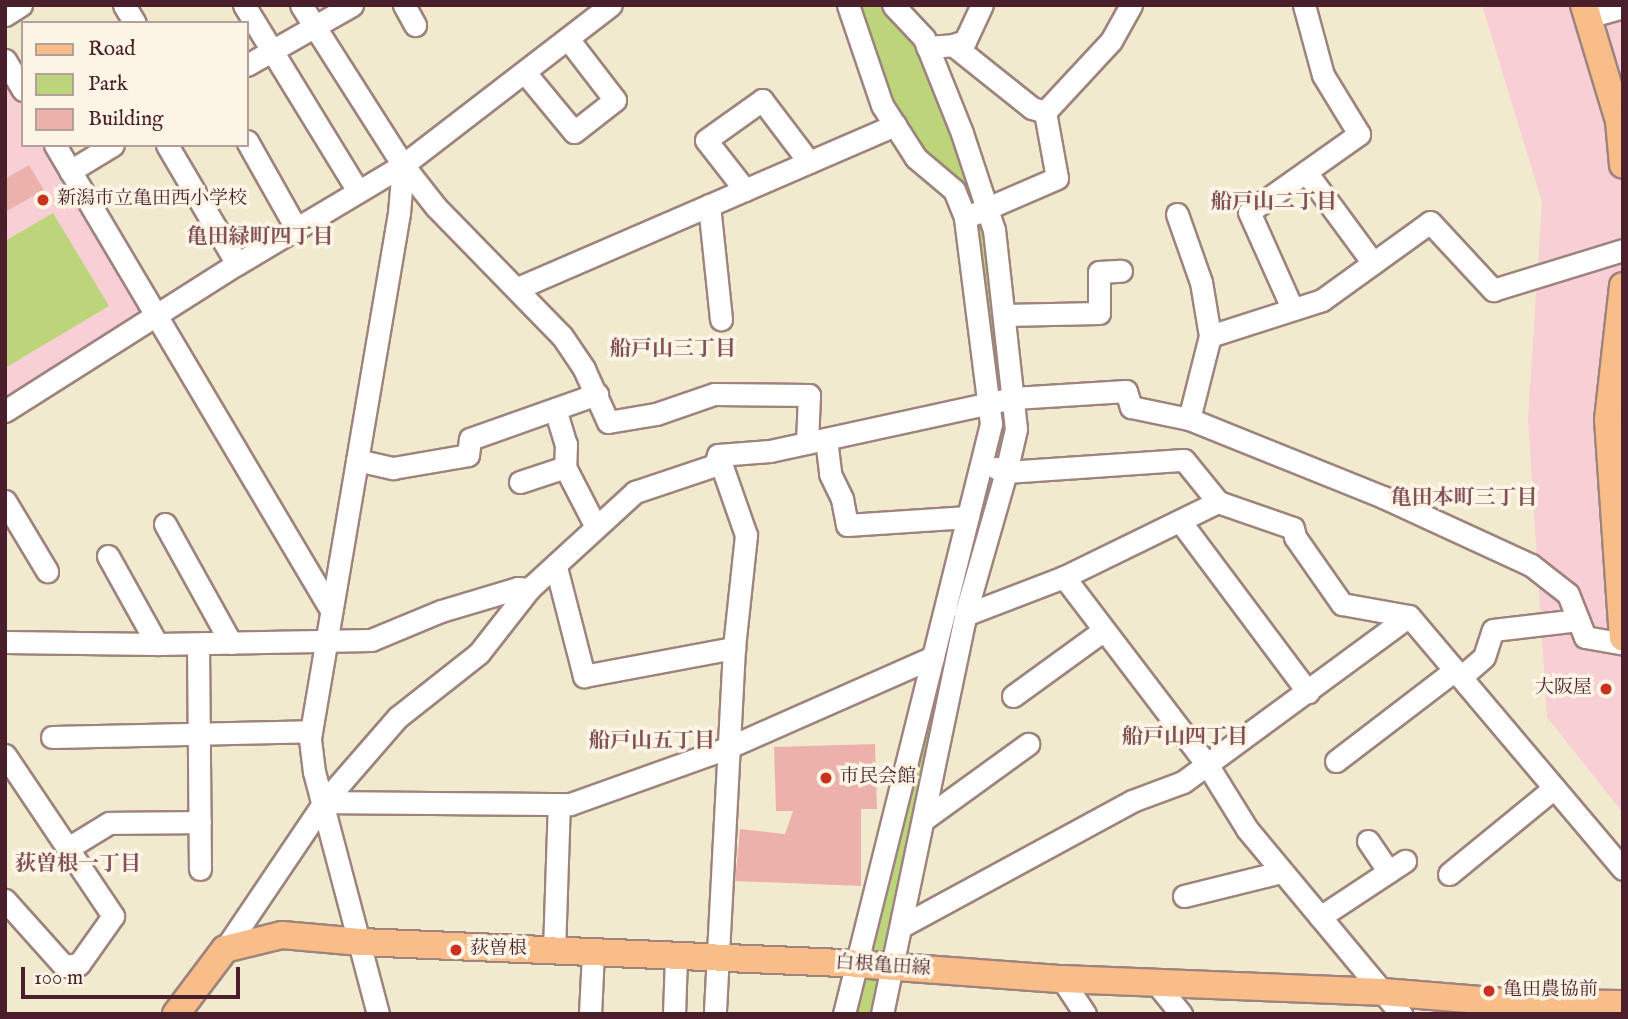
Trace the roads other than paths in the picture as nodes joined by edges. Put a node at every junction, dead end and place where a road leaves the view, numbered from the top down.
1 (22, 5) edge
2 (124, 5) edge
3 (244, 5) edge
4 (301, 5) edge
5 (352, 5) edge
6 (404, 5) edge
7 (611, 5) edge
8 (848, 5) edge
9 (893, 5) edge
10 (909, 5) edge
11 (982, 5) edge
12 (1131, 5) edge
13 (1304, 5) edge
14 (1623, 7) edge
15 (1586, 11) edge
16 (5, 15) edge
17 (134, 21) edge
18 (415, 25) dead end
19 (314, 28) junction
20 (568, 39) junction
21 (925, 43) junction
22 (953, 45) junction
23 (271, 51) junction
24 (5, 60) edge
25 (248, 64) edge
26 (526, 74) junction
27 (21, 87) edge
28 (1045, 112) junction
29 (895, 125) junction
30 (248, 143) edge
31 (56, 147) edge
32 (110, 147) edge
33 (168, 147) edge
34 (809, 162) junction
35 (403, 165) junction
36 (1623, 165) edge
37 (70, 171) junction
38 (1306, 172) junction
39 (745, 190) junction
40 (359, 191) junction
41 (709, 205) junction
42 (987, 208) junction
43 (1177, 214) dead end
44 (965, 217) junction
45 (296, 228) junction
46 (1623, 250) edge
47 (1373, 263) junction
48 (237, 264) junction
49 (1121, 271) dead end
50 (1623, 286) edge
51 (518, 288) junction
52 (1292, 308) junction
53 (1004, 315) junction
54 (155, 318) junction
55 (721, 320) dead end
56 (1621, 325) edge
57 (1210, 336) junction
58 (597, 394) junction
59 (1014, 398) junction
60 (990, 403) junction
61 (555, 409) junction
62 (5, 411) edge
63 (1189, 419) junction
64 (816, 441) junction
65 (718, 455) junction
66 (357, 460) junction
67 (982, 461) junction
68 (565, 467) junction
69 (1617, 471) edge
70 (1006, 472) junction
71 (520, 482) dead end
72 (5, 501) edge
73 (1218, 502) junction
74 (968, 517) junction
75 (1180, 521) junction
76 (164, 524) dead end
77 (595, 526) junction
78 (107, 556) dead end
79 (556, 567) junction
80 (47, 571) dead end
81 (1064, 577) junction
82 (529, 589) junction
83 (331, 610) junction
84 (965, 615) junction
85 (1409, 616) junction
86 (1578, 620) junction
87 (1104, 630) junction
88 (1623, 637) edge
89 (5, 642) edge
90 (326, 642) junction
91 (198, 643) junction
92 (231, 643) junction
93 (1623, 643) edge
94 (157, 644) junction
95 (734, 648) junction
96 (933, 657) junction
97 (1458, 674) junction
98 (1308, 692) junction
99 (1013, 696) dead end
100 (311, 731) junction
101 (201, 734) junction
102 (52, 737) dead end
103 (1027, 744) dead end
104 (727, 748) junction
105 (5, 755) edge
106 (1336, 761) dead end
107 (1208, 766) junction
108 (1554, 788) junction
109 (324, 802) junction
110 (559, 804) junction
111 (923, 820) junction
112 (201, 822) junction
113 (1368, 841) dead end
114 (68, 848) junction
115 (200, 869) dead end
116 (1623, 869) edge
117 (1282, 872) junction
118 (1449, 874) dead end
119 (1184, 896) dead end
120 (5, 900) edge
121 (1320, 917) junction
122 (902, 926) junction
123 (362, 942) junction
124 (225, 949) junction
125 (554, 951) junction
126 (593, 953) junction
127 (676, 956) junction
128 (718, 958) junction
129 (856, 964) junction
130 (893, 968) junction
131 (1062, 979) junction
132 (1156, 983) junction
133 (1383, 992) junction
134 (1623, 1003) edge
135 (176, 1014) edge
136 (378, 1014) edge
137 (590, 1014) edge
138 (674, 1014) edge
139 (715, 1014) edge
140 (844, 1014) edge
141 (882, 1014) edge
142 (1085, 1014) edge
143 (1181, 1014) edge
144 (1401, 1014) edge

1 - 16 street
2 - 17 street
3 - 23 street
4 - 19 street
5 - 19 street
6 - 18 street
7 - 20 street
8 - 29 street
9 - 21 street
10 - 21 street
11 - 22 street
12 - 28 street
13 - 38 street
14 - 15 street
15 - 36 main road
19 - 23 street
19 - 35 street
20 - 26 street
20 - 26 street
21 - 22 street
21 - 42 street
22 - 28 street
23 - 25 street
23 - 40 street
24 - 27 street
26 - 35 street
28 - 42 street
29 - 34 street
29 - 44 street
30 - 45 street
31 - 37 street
32 - 37 street
33 - 48 street
34 - 39 street
34 - 39 street
35 - 40 street
35 - 51 street
35 - 66 street
37 - 54 street
38 - 47 street
38 - 52 street
39 - 41 street
40 - 45 street
41 - 51 street
41 - 55 street
42 - 44 street
42 - 53 street
43 - 57 street
44 - 60 street
45 - 48 street
46 - 47 street
47 - 52 street
48 - 54 street
49 - 53 street
50 - 56 main road
51 - 58 street
52 - 57 street
53 - 59 street
54 - 62 street
54 - 83 street
56 - 69 main road
57 - 63 street
58 - 61 street
58 - 64 street
59 - 60 street
59 - 63 street
59 - 70 street
60 - 64 street
60 - 67 street
61 - 66 street
61 - 68 street
63 - 86 street
64 - 65 street
64 - 74 street
65 - 77 street
65 - 95 street
66 - 83 street
67 - 70 street
67 - 74 street
68 - 71 street
68 - 77 street
69 - 88 main road
70 - 73 street
70 - 84 street
72 - 80 street
73 - 75 street
73 - 85 street
74 - 96 street
75 - 81 street
75 - 98 street
76 - 92 street
77 - 79 street
78 - 94 street
79 - 82 street
79 - 95 street
81 - 84 street
81 - 87 street
82 - 90 street
82 - 109 street
83 - 90 street
84 - 111 street
85 - 97 street
85 - 98 street
86 - 93 street
86 - 97 street
87 - 99 street
87 - 107 street
89 - 94 street
90 - 92 street
90 - 100 street
91 - 92 street
91 - 94 street
91 - 101 street
95 - 104 street
96 - 104 street
96 - 129 street
97 - 106 street
97 - 108 street
98 - 107 street
100 - 101 street
100 - 109 street
101 - 102 street
101 - 112 street
103 - 111 street
104 - 110 street
104 - 128 street
105 - 114 street
107 - 117 street
107 - 122 street
108 - 116 street
108 - 118 street
109 - 110 street
109 - 123 street
109 - 124 street
110 - 125 street
111 - 122 street
112 - 114 street
112 - 115 street
113 - 121 street
114 - 120 street
117 - 119 street
117 - 121 street
121 - 133 street
122 - 130 street
123 - 124 main road, 白根亀田線
123 - 125 main road, 白根亀田線
123 - 136 street
124 - 135 main road
125 - 126 main road, 白根亀田線
126 - 127 main road, 白根亀田線
126 - 137 street
127 - 128 main road, 白根亀田線
127 - 138 street
128 - 129 main road, 白根亀田線
128 - 139 street
129 - 130 main road, 白根亀田線
129 - 140 street
130 - 131 main road, 白根亀田線
130 - 141 street
131 - 132 main road, 白根亀田線
131 - 142 street
132 - 133 main road, 白根亀田線
132 - 143 street
133 - 134 main road, 白根亀田線
133 - 144 street

